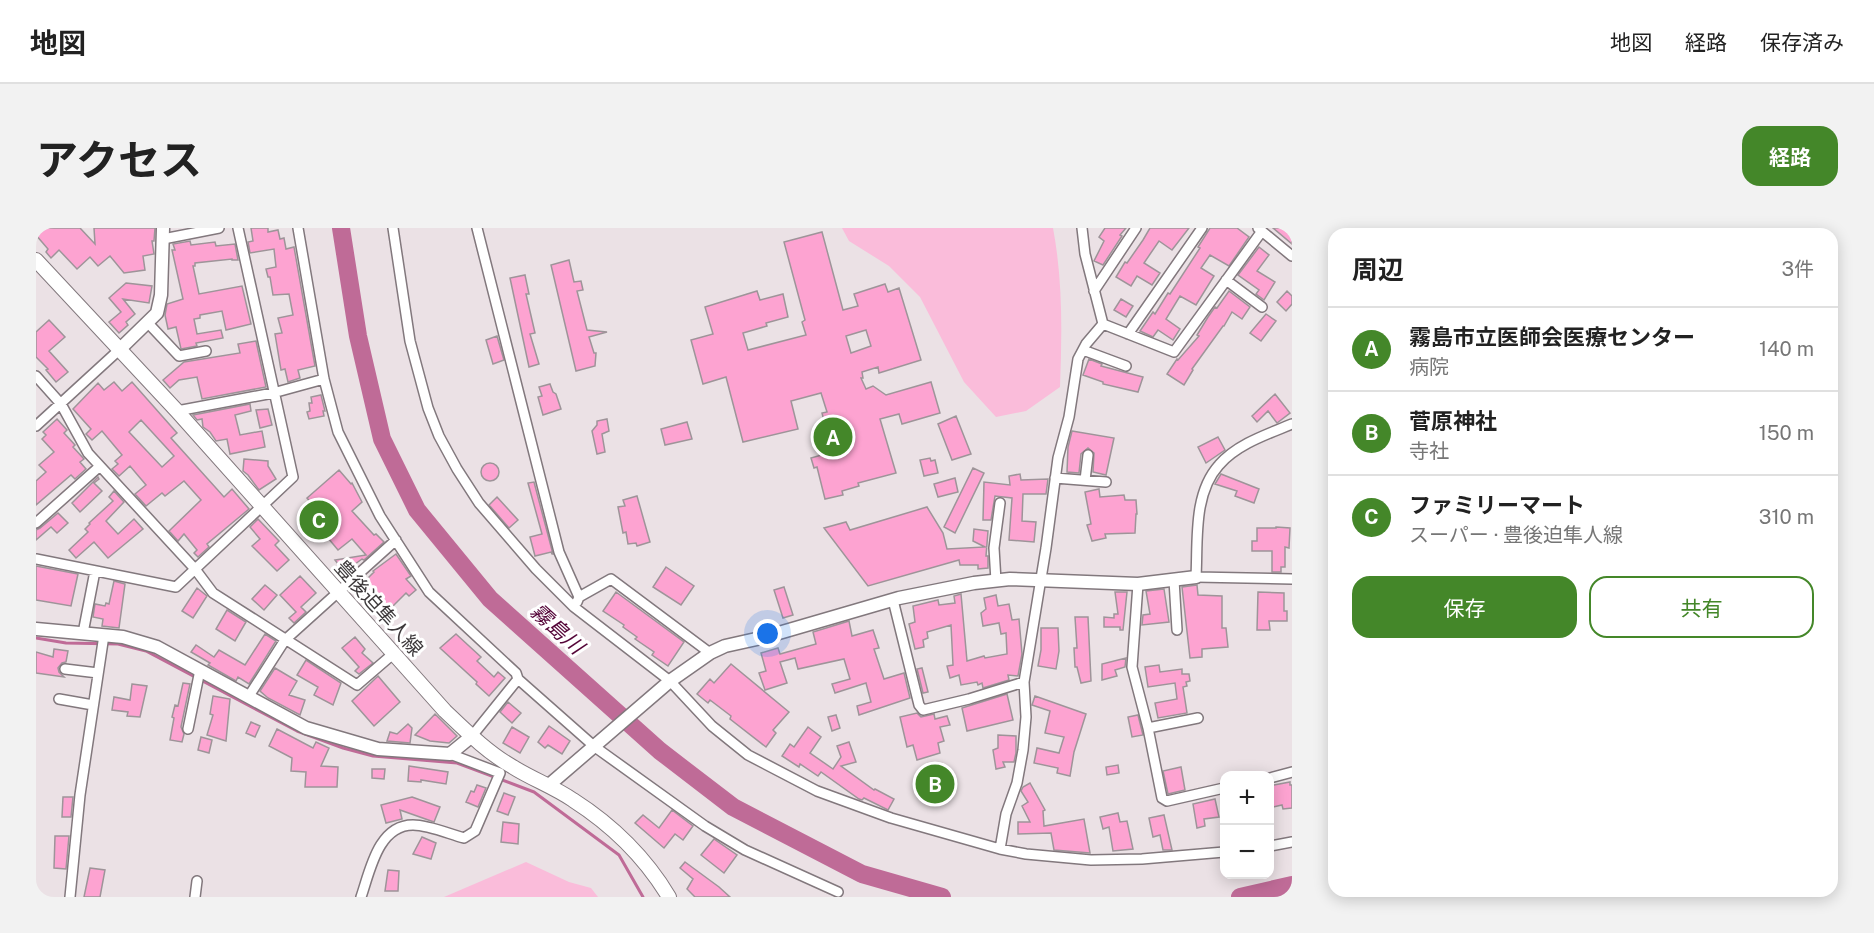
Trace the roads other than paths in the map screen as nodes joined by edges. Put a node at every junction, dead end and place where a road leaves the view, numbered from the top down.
1 (219, 228) edge
2 (238, 228) edge
3 (298, 228) edge
4 (393, 228) edge
5 (477, 228) edge
6 (1082, 228) edge
7 (1137, 228) edge
8 (1202, 228) edge
9 (1260, 230) edge
10 (163, 233) edge
11 (1291, 254) edge
12 (36, 260) edge
13 (1226, 280) junction
14 (1094, 291) junction
15 (1262, 307) dead end
16 (147, 322) junction
17 (1103, 324) junction
18 (1128, 334) junction
19 (118, 350) junction
20 (1083, 350) junction
21 (206, 351) dead end
22 (1126, 366) dead end
23 (36, 376) edge
24 (324, 379) junction
25 (273, 393) junction
26 (61, 404) junction
27 (177, 411) junction
28 (1292, 424) edge
29 (36, 426) edge
30 (1088, 455) dead end
31 (100, 466) junction
32 (1055, 478) junction
33 (1084, 480) junction
34 (1106, 482) dead end
35 (1000, 503) dead end
36 (262, 505) junction
37 (36, 523) edge
38 (396, 540) junction
39 (36, 559) edge
40 (195, 569) junction
41 (95, 571) junction
42 (1196, 577) junction
43 (1292, 579) edge
44 (1040, 580) junction
45 (1174, 580) junction
46 (996, 581) junction
47 (1138, 584) junction
48 (338, 593) junction
49 (579, 597) junction
50 (893, 600) junction
51 (574, 607) junction
52 (36, 629) edge
53 (1177, 630) dead end
54 (83, 633) junction
55 (285, 640) junction
56 (103, 641) junction
57 (710, 652) junction
58 (393, 654) junction
59 (65, 669) dead end
60 (200, 671) junction
61 (98, 673) junction
62 (518, 679) junction
63 (670, 681) junction
64 (1024, 682) junction
65 (249, 696) junction
66 (59, 699) dead end
67 (93, 705) junction
68 (1198, 718) dead end
69 (1148, 728) junction
70 (188, 729) dead end
71 (472, 736) junction
72 (594, 747) junction
73 (450, 754) junction
74 (1292, 772) edge
75 (1274, 777) edge
76 (549, 785) junction
77 (1220, 789) edge
78 (1292, 842) edge
79 (1274, 845) edge
80 (1000, 849) junction
81 (1220, 852) edge
82 (197, 881) dead end
83 (838, 892) dead end
84 (70, 897) edge
85 (195, 897) edge
86 (361, 897) edge
87 (669, 897) edge

1 - 10 street
2 - 25 street
3 - 24 street
4 - 51 street
5 - 49 street
6 - 14 street
7 - 14 street
8 - 18 street
9 - 11 street
9 - 13 street
10 - 16 street
12 - 19 main road, 豊後迫隼人線
13 - 15 street
13 - 18 street
14 - 17 street
16 - 19 street
16 - 21 street
17 - 18 street
17 - 20 street
19 - 26 street
19 - 27 main road, 豊後迫隼人線
20 - 22 street
20 - 32 street
23 - 26 street
24 - 25 street
24 - 38 street
25 - 27 street
25 - 36 street
26 - 29 street
26 - 31 street
27 - 36 main road, 豊後迫隼人線
28 - 42 street
30 - 33 street
31 - 37 street
31 - 40 street
32 - 33 street
32 - 44 street
33 - 34 street
35 - 46 street
36 - 40 street
36 - 48 main road, 豊後迫隼人線
38 - 48 street
38 - 62 street
39 - 41 street
40 - 41 street
40 - 55 street
41 - 54 street
42 - 43 street
42 - 45 street
44 - 46 street
44 - 47 street
44 - 64 street
45 - 47 street
45 - 53 street
46 - 50 street
47 - 69 street
48 - 55 street
48 - 58 main road, 豊後迫隼人線
49 - 51 street
49 - 57 street
50 - 57 street
50 - 64 street
51 - 63 street
52 - 54 street
54 - 56 street
55 - 58 street
55 - 65 street
56 - 60 street
56 - 61 street
57 - 63 street
58 - 71 main road, 豊後迫隼人線
59 - 61 street
60 - 65 street
60 - 70 street
61 - 67 street
62 - 71 street
62 - 72 street
63 - 72 street
63 - 80 street
64 - 80 street
65 - 73 street
66 - 67 street
67 - 84 street
68 - 69 street
69 - 77 street
71 - 73 street
71 - 76 main road, 豊後迫隼人線
72 - 76 street
72 - 83 street
73 - 86 street
74 - 75 street
76 - 87 main road, 豊後迫隼人線
78 - 79 street
80 - 81 street
82 - 85 street

